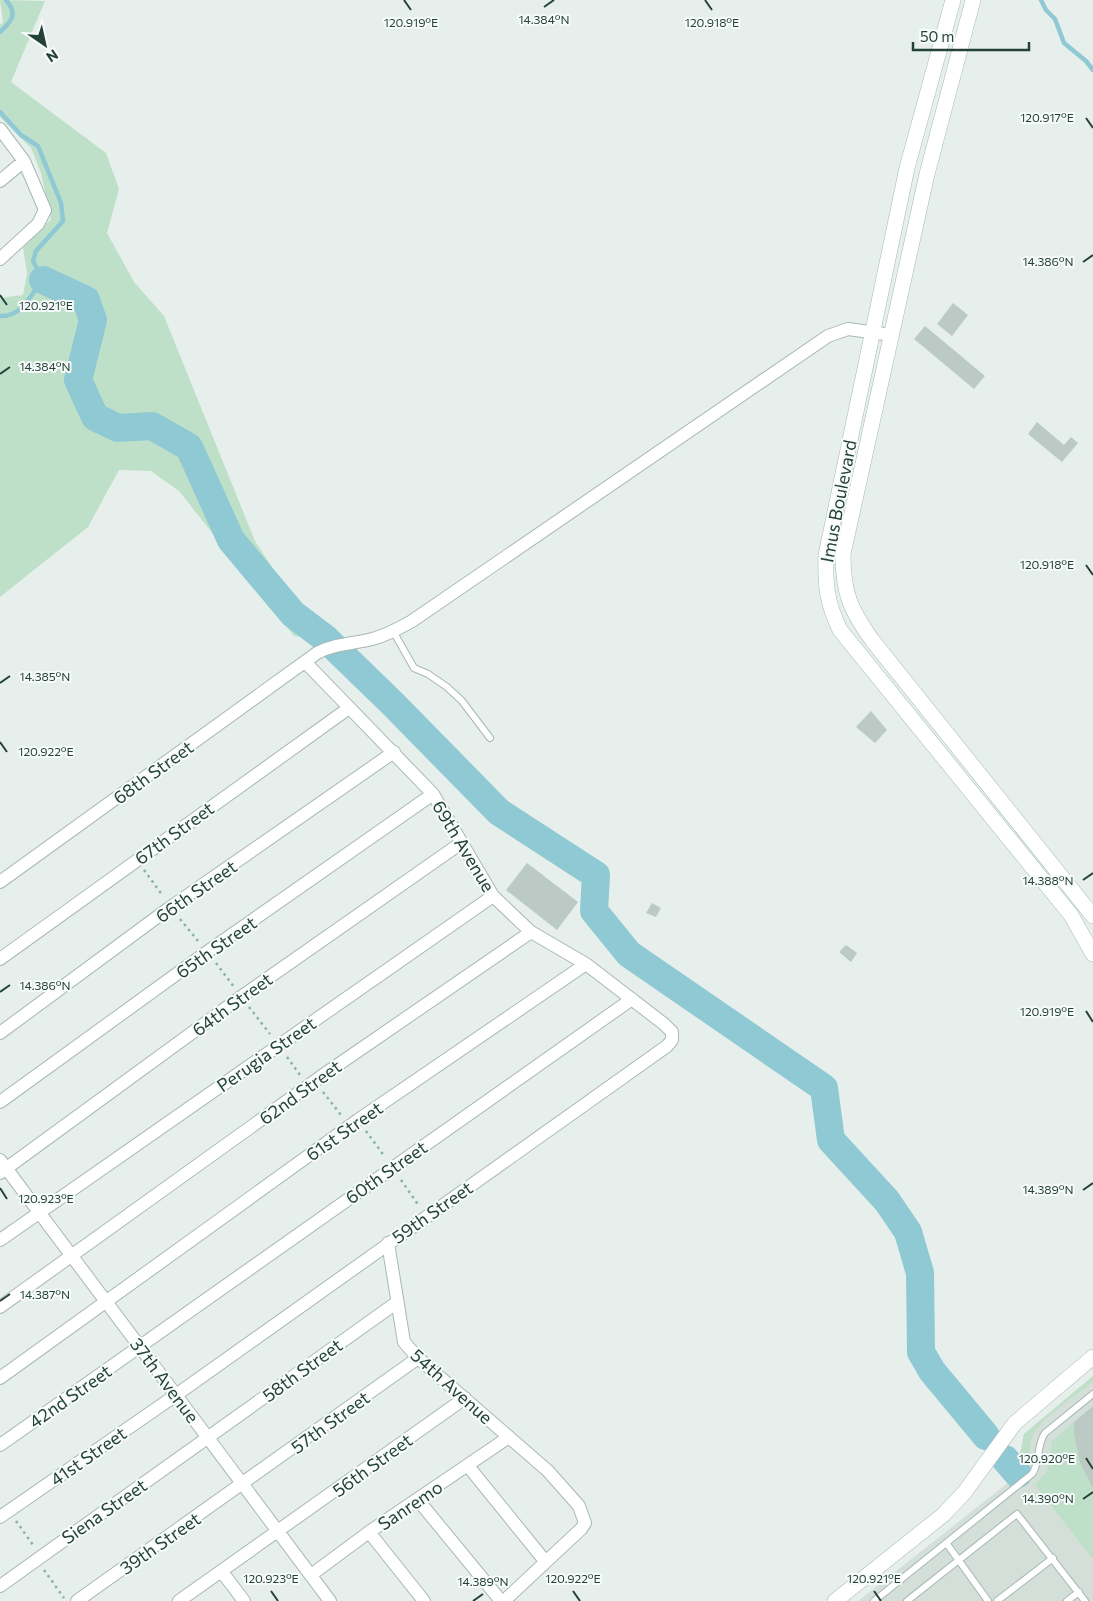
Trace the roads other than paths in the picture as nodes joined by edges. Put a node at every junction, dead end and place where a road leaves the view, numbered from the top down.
1 (953, 0) edge
2 (973, 0) edge
3 (0, 129) edge
4 (24, 161) junction
5 (0, 181) edge
6 (0, 259) edge
7 (872, 332) junction
8 (892, 335) junction
9 (393, 631) junction
10 (306, 663) junction
11 (349, 708) junction
12 (490, 738) dead end
13 (394, 752) junction
14 (433, 794) junction
15 (461, 843) junction
16 (0, 882) edge
17 (493, 896) junction
18 (1093, 916) edge
19 (531, 932) junction
20 (1093, 954) edge
21 (0, 958) edge
22 (586, 964) junction
23 (632, 998) junction
24 (664, 1024) joint
25 (0, 1032) edge
26 (0, 1102) edge
27 (2, 1167) edge
28 (39, 1212) junction
29 (0, 1240) edge
30 (388, 1243) junction
31 (73, 1257) junction
32 (106, 1301) junction
33 (396, 1303) junction
34 (0, 1307) edge
35 (140, 1347) junction
36 (1093, 1357) edge
37 (418, 1358) junction
38 (0, 1378) edge
39 (1093, 1394) edge
40 (176, 1395) junction
41 (465, 1398) junction
42 (209, 1437) junction
43 (509, 1437) junction
44 (0, 1445) edge
45 (468, 1466) junction
46 (243, 1485) junction
47 (418, 1500) junction
48 (4, 1514) edge
49 (278, 1532) junction
50 (368, 1532) junction
51 (947, 1544) junction
52 (1053, 1558) junction
53 (958, 1560) junction
54 (545, 1561) junction
55 (222, 1572) junction
56 (311, 1575) junction
57 (0, 1586) edge
58 (1079, 1592) junction
59 (77, 1601) edge
60 (179, 1601) edge
61 (244, 1601) edge
62 (330, 1601) edge
63 (424, 1601) edge
64 (502, 1601) edge
65 (835, 1601) edge
66 (874, 1601) edge
67 (907, 1601) edge
68 (988, 1601) edge
69 (998, 1601) edge
70 (1067, 1601) edge
71 (1085, 1601) edge

1 - 7 main road, Imus Boulevard
2 - 8 main road, Imus Boulevard
3 - 4 street
4 - 5 street
4 - 6 street
7 - 8 street
7 - 9 street
7 - 20 main road, Imus Boulevard
8 - 18 main road, Imus Boulevard
9 - 10 street, 68th Street
9 - 12 lane
10 - 11 street, 69th Avenue
10 - 16 street, 68th Street
11 - 13 street, 69th Avenue
11 - 21 street, 67th Street
13 - 14 street, 69th Avenue
13 - 25 street, 66th Street
14 - 15 street, 69th Avenue
14 - 26 street, 65th Street
15 - 17 street, 69th Avenue
15 - 27 street, 64th Street
17 - 19 street, 69th Avenue
17 - 28 street, Perugia Street
19 - 22 street, 69th Avenue
19 - 31 street, 62nd Street
22 - 23 street, 69th Avenue
22 - 32 street, 61st Street
23 - 24 street, 69th Avenue
23 - 35 street, 60th Street
24 - 30 street, 59th Street
27 - 28 street, 37th Avenue
28 - 29 street, Perugia Street
28 - 31 street, 37th Avenue
30 - 33 street, 54th Avenue
30 - 40 street, 59th Street
31 - 32 street, 37th Avenue
31 - 34 street, 62nd Street
32 - 35 street, 37th Avenue
32 - 38 street, 61st Street
33 - 37 street, 54th Avenue
33 - 42 street, 58th Street
35 - 40 street, 37th Avenue
35 - 44 street, 42nd Street
36 - 65 main road
37 - 41 street, 54th Avenue
37 - 46 street, 57th Street
39 - 51 lane
40 - 42 street, 37th Avenue
40 - 48 street, 41st Street
41 - 43 street, 54th Avenue
41 - 49 street, 56th Street
42 - 46 street, 37th Avenue
42 - 57 street, Siena Street
43 - 45 street, Sanremo
43 - 54 street, 54th Avenue
45 - 47 street, Sanremo
45 - 54 street
46 - 49 street, 37th Avenue
46 - 59 street, 39th Street
47 - 50 street, Sanremo
47 - 64 street
49 - 55 street, 56th Street
49 - 56 street, 37th Avenue
50 - 56 street, Sanremo
50 - 63 street
51 - 53 lane
51 - 66 lane
52 - 53 lane
52 - 58 lane
52 - 69 lane
53 - 67 lane
53 - 68 lane
54 - 64 street
55 - 60 street, 56th Street
55 - 61 street
56 - 62 street, 37th Avenue
58 - 70 lane
58 - 71 lane

